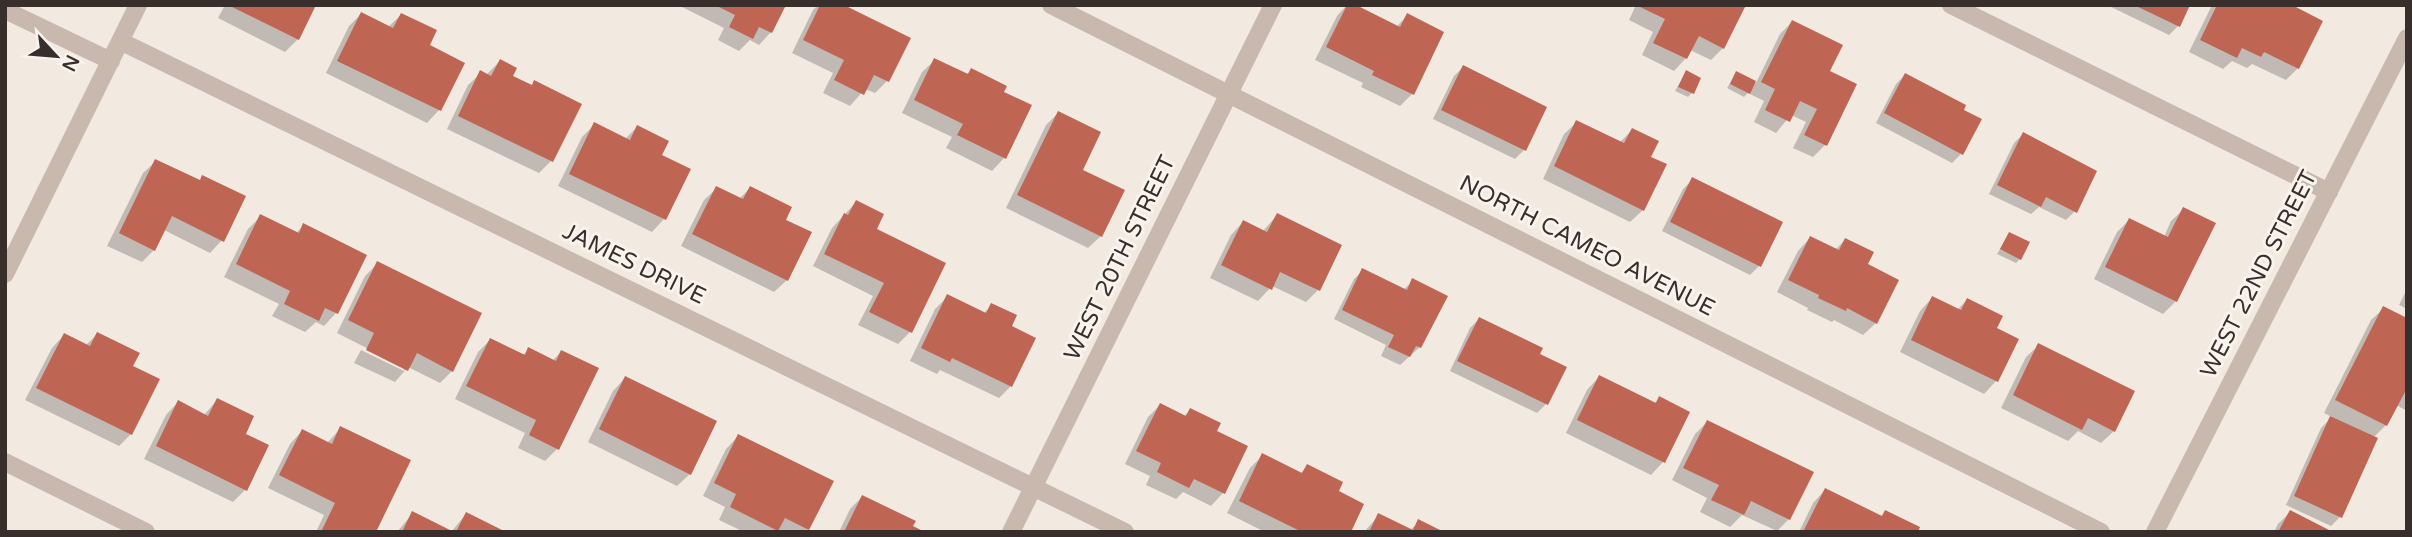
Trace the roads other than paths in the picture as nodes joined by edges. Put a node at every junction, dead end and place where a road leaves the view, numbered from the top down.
1 (138, 5) edge
2 (1051, 5) edge
3 (1273, 5) edge
4 (1951, 5) edge
5 (5, 10) edge
6 (2407, 38) edge
7 (120, 41) junction
8 (111, 61) junction
9 (1229, 93) junction
10 (2329, 192) junction
11 (5, 274) edge
12 (5, 462) edge
13 (1034, 486) junction
14 (146, 532) edge
15 (1011, 532) edge
16 (1125, 532) edge
17 (2101, 532) edge
18 (2155, 532) edge

1 - 7 street
2 - 9 street, NORTH CAMEO AVENUE
3 - 9 street, WEST 20TH STREET
4 - 10 street
5 - 8 street
6 - 10 street, WEST 22ND STREET
7 - 8 street
7 - 13 street, JAMES DRIVE
8 - 11 street
9 - 13 street, WEST 20TH STREET
9 - 17 street, NORTH CAMEO AVENUE
10 - 18 street, WEST 22ND STREET
12 - 14 street
13 - 15 street, WEST 20TH STREET
13 - 16 street, JAMES DRIVE

